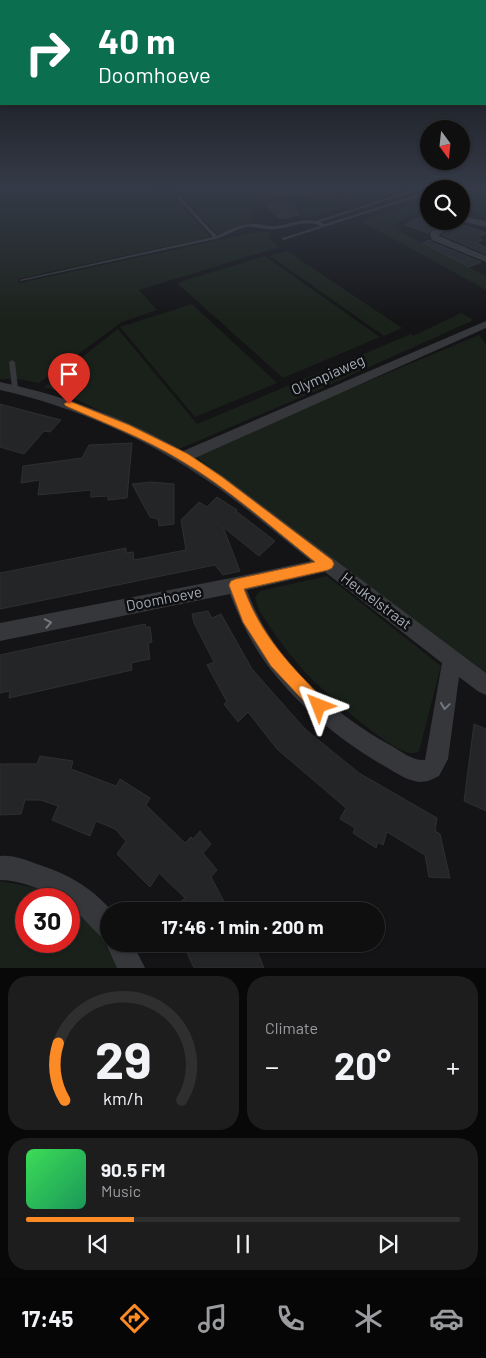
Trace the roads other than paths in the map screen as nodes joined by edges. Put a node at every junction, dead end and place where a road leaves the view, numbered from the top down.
1 (212, 233) edge
2 (226, 233) edge
3 (303, 233) edge
4 (435, 233) edge
5 (216, 238) junction
6 (284, 239) dead end
7 (486, 258) edge
8 (21, 280) dead end
9 (486, 324) edge
10 (12, 362) dead end
11 (0, 386) edge
12 (15, 388) junction
13 (184, 457) junction
14 (328, 564) junction
15 (236, 585) junction
16 (0, 632) edge
17 (452, 658) junction
18 (486, 685) edge
19 (0, 868) edge
20 (100, 916) edge
21 (124, 952) edge
22 (132, 968) edge

1 - 5 lane
2 - 5 lane
3 - 6 lane
4 - 7 street
5 - 8 lane
9 - 13 street, Olympiaweg
10 - 12 lane
11 - 12 street, Heukelstraat
12 - 13 street, Heukelstraat
13 - 14 street, Heukelstraat
14 - 15 street, Doomhoeve
14 - 17 street, Heukelstraat
16 -> 15 street, Doomhoeve
17 -> 15 street
17 - 18 street, Heukelstraat
19 - 20 street
21 - 22 street

